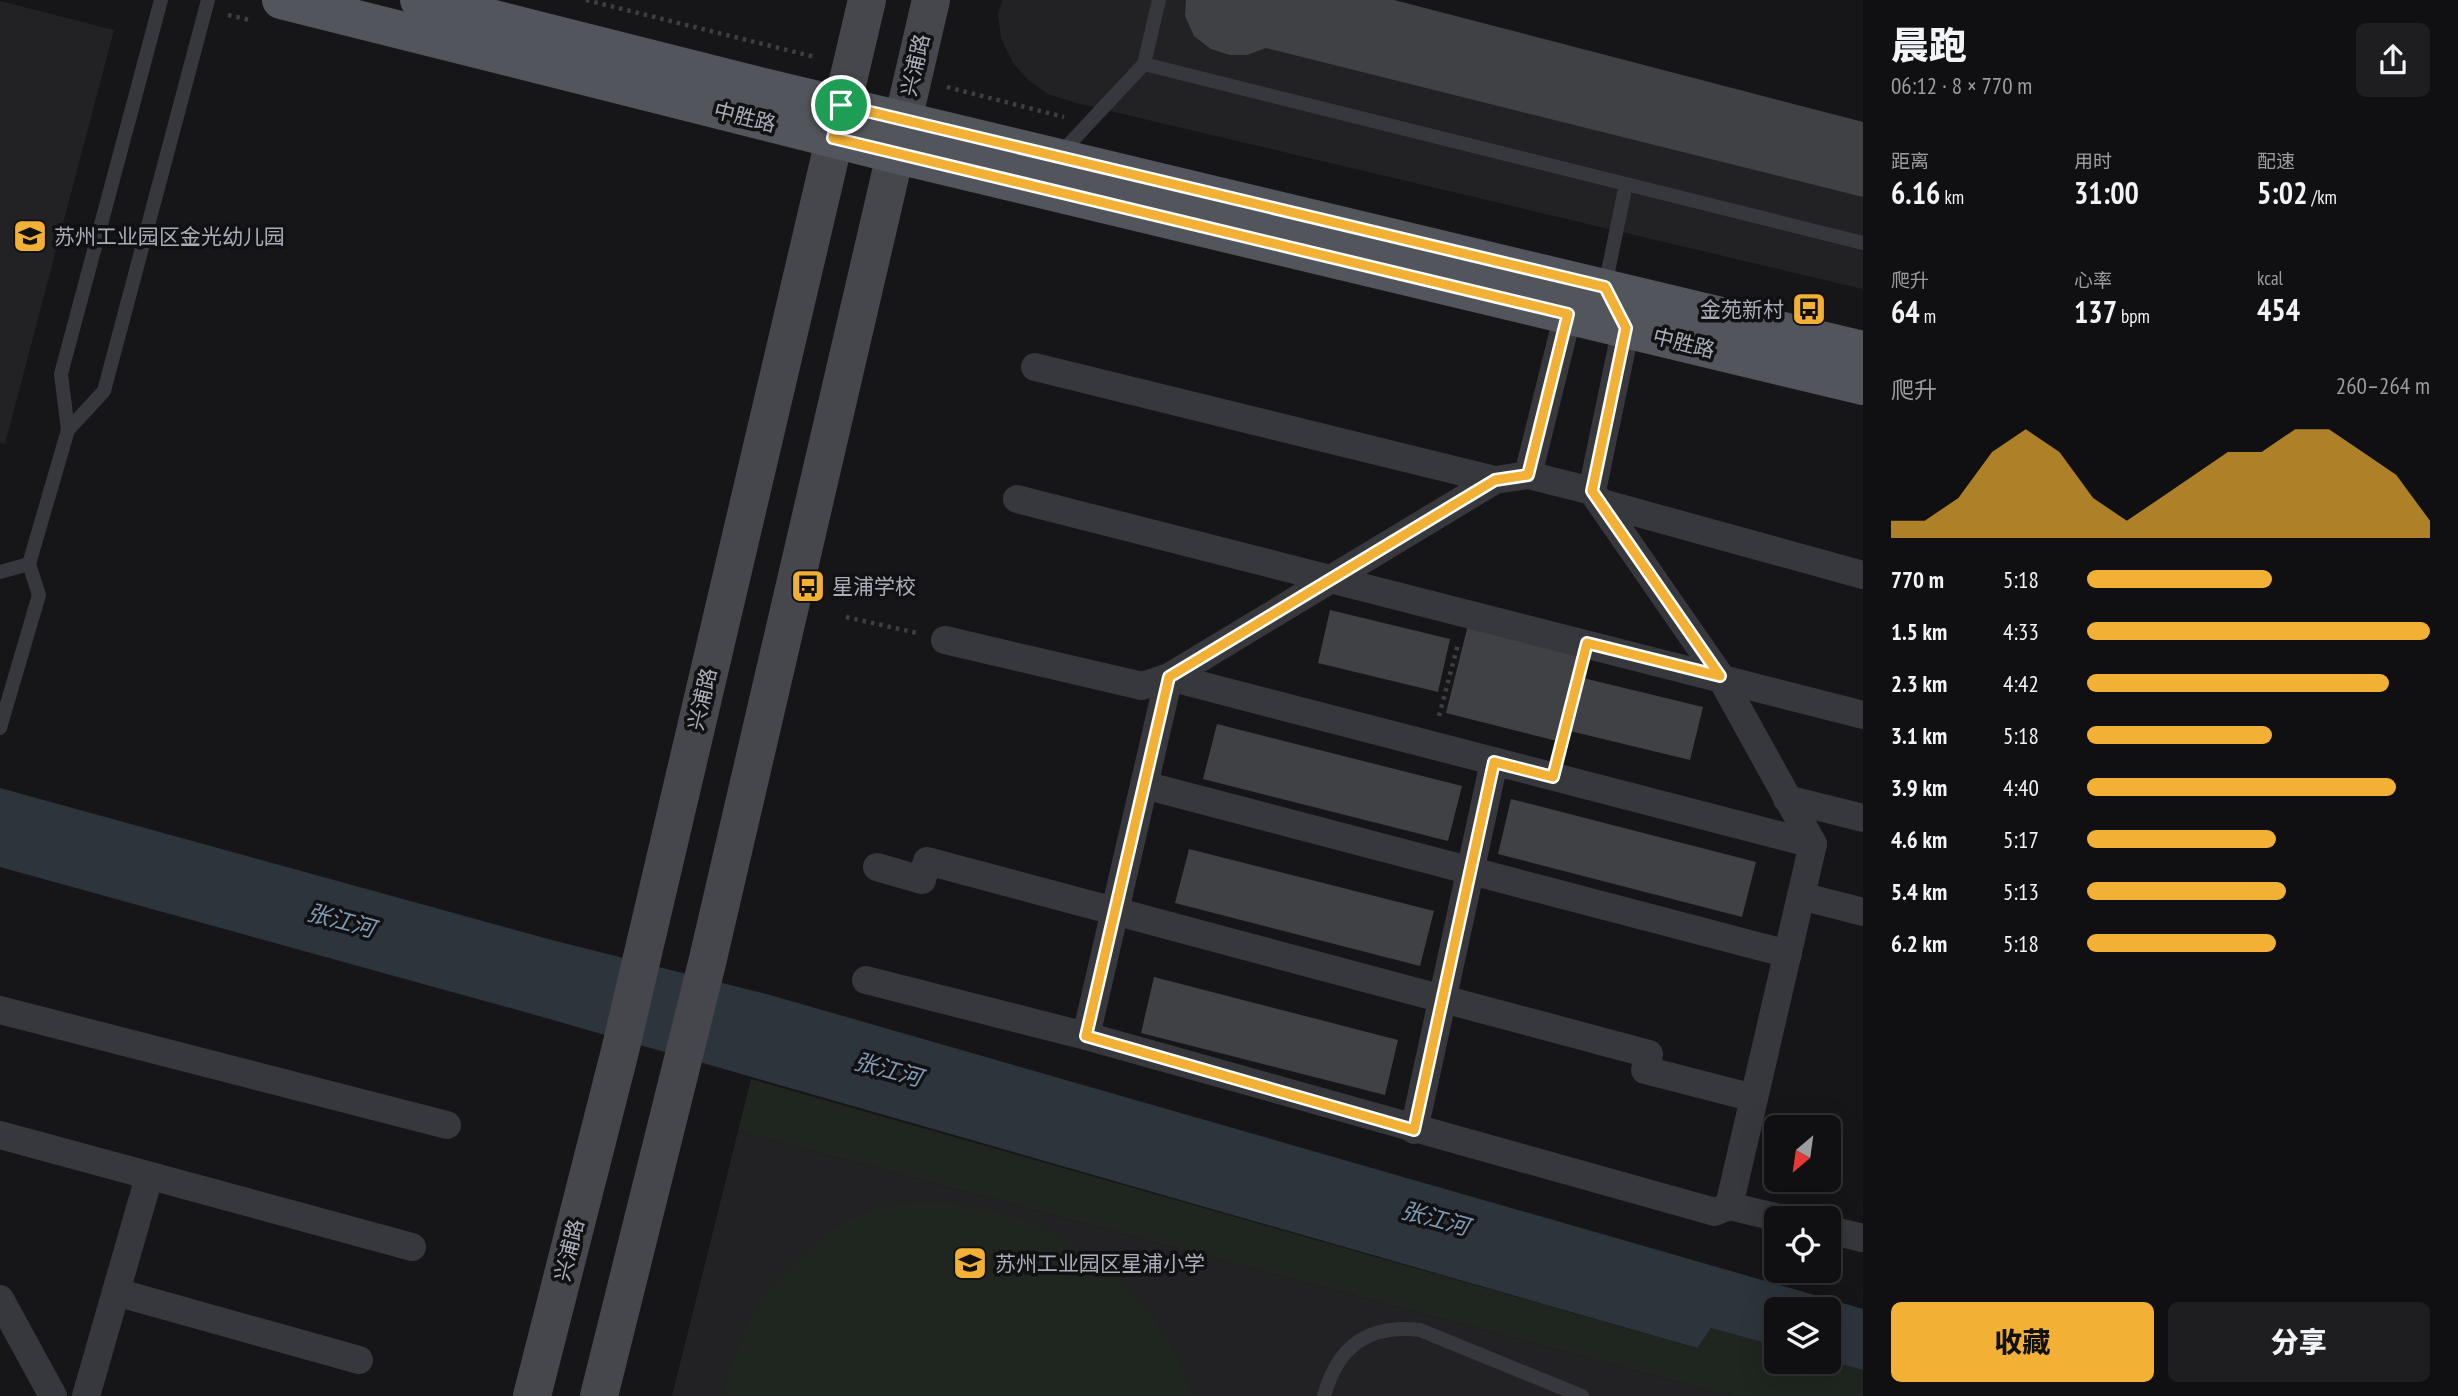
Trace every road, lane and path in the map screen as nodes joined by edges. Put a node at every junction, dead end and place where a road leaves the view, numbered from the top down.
1 (161, 0) edge
2 (208, 0) edge
3 (281, 0) edge
4 (419, 0) edge
5 (867, 0) edge
6 (931, 0) edge
7 (1160, 0) edge
8 (1144, 64) junction
9 (837, 121) junction
10 (898, 137) junction
11 (1058, 156) junction
12 (1626, 184) junction
13 (1863, 243) edge
14 (1605, 287) junction
15 (1568, 314) junction
16 (1626, 328) junction
17 (1863, 350) edge
18 (1035, 367) dead end
19 (1863, 386) edge
20 (68, 430) junction
21 (1528, 475) junction
22 (1495, 480) junction
23 (1597, 497) junction
24 (1017, 499) dead end
25 (29, 564) junction
26 (0, 572) edge
27 (1863, 575) edge
28 (1332, 579) junction
29 (1466, 612) junction
30 (846, 617) dead end
31 (945, 640) joint
32 (1587, 643) junction
33 (1720, 676) junction
34 (1169, 677) junction
35 (1863, 715) edge
36 (0, 727) edge
37 (1431, 745) junction
38 (1494, 762) junction
39 (1553, 777) junction
40 (1144, 785) junction
41 (1787, 799) junction
42 (1863, 818) edge
43 (1813, 844) junction
44 (877, 867) dead end
45 (1471, 868) junction
46 (1801, 896) junction
47 (1114, 912) junction
48 (1863, 912) edge
49 (1788, 954) junction
50 (866, 980) dead end
51 (1442, 1000) junction
52 (0, 1010) edge
53 (1086, 1036) junction
54 (1754, 1098) junction
55 (447, 1125) dead end
56 (1414, 1130) junction
57 (0, 1135) edge
58 (149, 1177) junction
59 (1729, 1206) junction
60 (1764, 1214) edge
61 (1841, 1233) edge
62 (1863, 1238) edge
63 (412, 1247) dead end
64 (116, 1292) junction
65 (0, 1299) edge
66 (359, 1360) dead end
67 (53, 1396) edge
68 (86, 1396) edge
69 (532, 1396) edge
70 (599, 1396) edge
71 (1324, 1396) edge
72 (1581, 1396) edge

1 - 20 lane
2 - 20 lane
3 - 9 main road, 中胜路
4 - 9 main road, 中胜路
5 - 9 main road, 兴浦路
6 - 10 main road, 兴浦路
7 - 8 lane
8 - 11 lane
8 - 12 lane
9 - 10 main road, 中胜路
9 - 69 main road, 兴浦路
10 - 11 main road, 中胜路
10 - 15 main road, 中胜路
10 - 70 main road, 兴浦路
11 - 14 main road, 中胜路
12 - 13 lane
12 - 14 lane
14 - 15 street
14 - 16 street
14 - 17 main road, 中胜路
15 - 16 main road, 中胜路
15 - 21 street
16 - 19 main road, 中胜路
16 - 23 street
18 - 22 street
20 - 25 lane
21 - 22 street
21 - 23 street
22 - 28 street
23 - 27 street
23 - 33 street
24 - 28 street
25 - 26 lane
25 - 36 lane
28 - 29 street
28 - 34 street
29 - 32 street
29 - 37 path
30 - 31 path
31 - 34 street
32 - 33 street
32 - 39 path
33 - 35 street
33 - 41 street
34 - 37 street
34 - 40 street
37 - 38 street
38 - 39 street
38 - 45 street
39 - 43 street
40 - 45 street
40 - 47 street
41 - 42 street
41 - 43 street
43 - 46 street
44 - 47 street
45 - 49 street
45 - 51 street
46 - 48 street
46 - 49 street
47 - 51 street
47 - 53 street
49 - 54 street
50 - 53 street
51 - 54 street
51 - 56 street
52 - 55 street
53 - 56 street
54 - 59 street
56 - 59 street
57 - 58 street
58 - 63 street
58 - 64 street
59 - 60 street
61 - 62 street
64 - 66 street
64 - 68 street
65 - 67 street
71 - 72 lane

